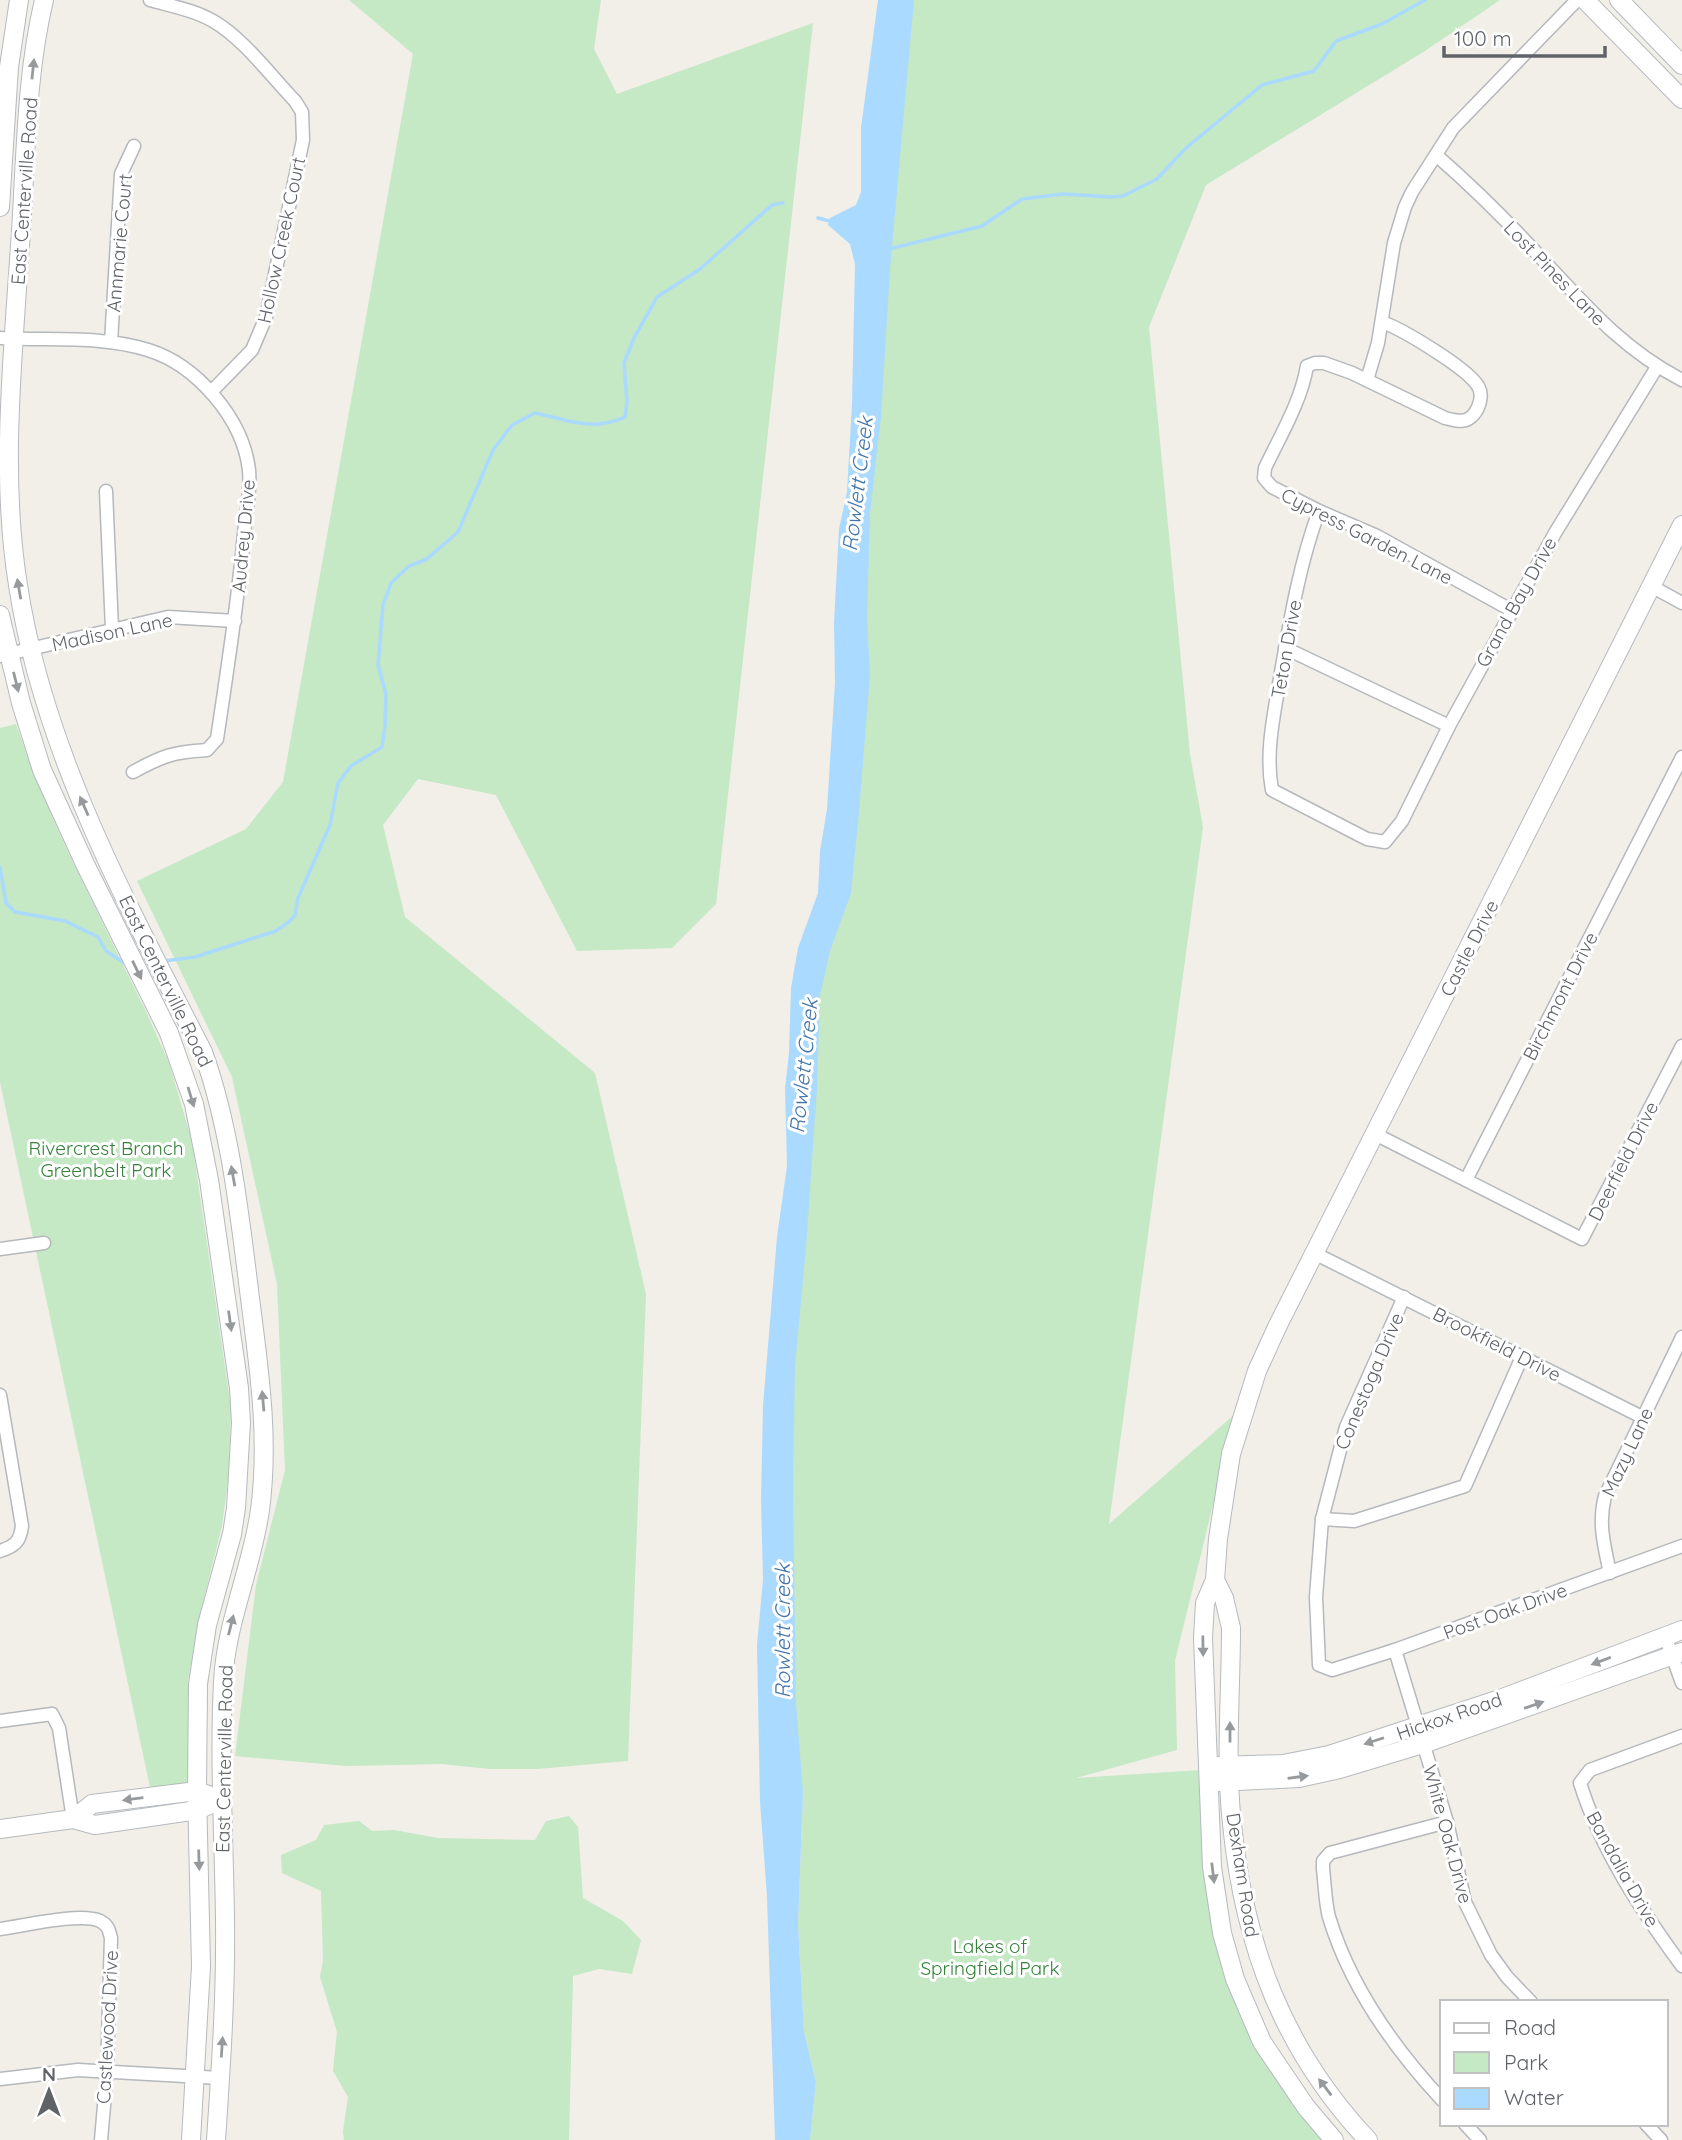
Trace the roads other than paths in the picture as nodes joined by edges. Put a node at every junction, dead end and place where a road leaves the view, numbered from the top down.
1 (19, 0) edge
2 (44, 0) edge
3 (150, 0) edge
4 (1577, 0) edge
5 (1585, 0) edge
6 (1606, 0) edge
7 (1619, 0) edge
8 (1666, 48) junction
9 (1682, 65) edge
10 (1682, 99) edge
11 (134, 146) dead end
12 (1436, 155) junction
13 (0, 207) edge
14 (1382, 322) junction
15 (8, 339) edge
16 (111, 342) junction
17 (1657, 367) junction
18 (1367, 380) junction
19 (1682, 380) edge
20 (211, 392) junction
21 (106, 491) dead end
22 (1320, 511) junction
23 (1682, 525) edge
24 (1651, 586) junction
25 (1682, 603) edge
26 (1511, 610) junction
27 (0, 615) edge
28 (235, 621) junction
29 (112, 629) junction
30 (1285, 648) junction
31 (32, 650) junction
32 (4, 655) edge
33 (1449, 726) junction
34 (1682, 758) edge
35 (132, 772) dead end
36 (1385, 842) joint
37 (1682, 1046) edge
38 (1375, 1134) junction
39 (1466, 1180) junction
40 (44, 1243) dead end
41 (0, 1249) edge
42 (1314, 1253) junction
43 (1404, 1297) junction
44 (1682, 1337) edge
45 (1522, 1357) junction
46 (1257, 1371) joint
47 (0, 1397) edge
48 (1642, 1417) junction
49 (1322, 1519) junction
50 (1682, 1546) edge
51 (0, 1551) edge
52 (1610, 1573) junction
53 (1215, 1580) junction
54 (1674, 1633) edge
55 (1395, 1650) junction
56 (1676, 1654) edge
57 (1326, 1669) joint
58 (1682, 1683) edge
59 (0, 1721) edge
60 (1418, 1726) junction
61 (1682, 1737) edge
62 (1423, 1744) junction
63 (1209, 1774) junction
64 (1230, 1774) junction
65 (197, 1791) junction
66 (222, 1799) junction
67 (198, 1810) junction
68 (73, 1818) junction
69 (1447, 1822) junction
70 (0, 1829) edge
71 (0, 1929) edge
72 (1682, 1966) edge
73 (1529, 2000) edge
74 (107, 2071) junction
75 (196, 2076) junction
76 (0, 2078) edge
77 (220, 2078) junction
78 (1440, 2098) edge
79 (1467, 2126) edge
80 (1648, 2126) edge
81 (101, 2140) edge
82 (191, 2140) edge
83 (215, 2140) edge
84 (1334, 2140) edge
85 (1368, 2140) edge
86 (1480, 2140) edge
87 (1661, 2140) edge

1 - 13 main road, East Centerville Road
15 -> 2 main road, East Centerville Road
3 - 20 street, Hollow Creek Court
4 - 12 street
5 - 10 main road
6 - 8 main road
7 - 8 main road
8 - 9 main road
11 - 16 street, Annmarie Court
12 - 14 street
12 - 17 street, Lost Pines Lane
14 - 18 street
14 - 18 street
15 - 16 street, Audrey Drive
31 -> 15 main road, East Centerville Road
16 - 20 street, Audrey Drive
17 - 19 street, Lost Pines Lane
17 - 26 street, Grand Bay Drive
18 - 22 street, Cypress Garden Lane
20 - 28 street, Audrey Drive
21 - 29 street
22 - 26 street, Cypress Garden Lane
22 - 30 street, Teton Drive
23 - 24 main road, Castle Drive
24 - 25 street
24 - 38 main road, Castle Drive
26 - 33 street, Grand Bay Drive
27 - 32 main road, East Centerville Road
28 - 29 street, Madison Lane
28 - 35 street, Audrey Drive
29 - 31 street, Madison Lane
30 - 33 street
30 - 36 street, Teton Drive
31 - 32 street, Madison Lane
66 -> 31 main road, East Centerville Road
32 -> 65 main road, East Centerville Road
33 - 36 street, Grand Bay Drive
34 - 39 street, Birchmont Drive
37 - 39 street, Deerfield Drive
38 - 39 street
38 - 42 main road, Castle Drive
40 - 41 street
42 - 43 street, Brookfield Drive
42 - 46 main road, Castle Drive
43 - 45 street, Brookfield Drive
43 - 49 street, Conestoga Drive
44 - 48 street, Mazy Lane
45 - 48 street, Brookfield Drive
45 - 49 street
46 - 53 main road, Dexham Road
47 - 51 street
48 - 52 street, Mazy Lane
49 - 57 street, Conestoga Drive
50 - 52 street, Post Oak Drive
52 - 55 street, Post Oak Drive
53 -> 63 main road, Dexham Road
64 -> 53 main road, Dexham Road
54 - 56 street
54 -> 60 main road, Hickox Road
55 - 57 street, Post Oak Drive
55 - 60 street, White Oak Drive
56 - 58 street
62 -> 56 main road, Hickox Road
59 - 68 street
60 - 62 street, White Oak Drive
60 -> 64 main road, Hickox Road
61 - 72 street, Bandalia Drive
64 -> 62 main road, Hickox Road
62 - 69 street, White Oak Drive
63 - 64 main road, Hickox Road
63 -> 84 main road, Dexham Road
85 -> 64 main road, Dexham Road
65 - 66 main road
65 - 67 main road, East Centerville Road
65 -> 68 main road
66 - 67 main road
77 -> 66 main road, East Centerville Road
67 - 68 main road
67 -> 75 main road, East Centerville Road
68 - 70 main road
69 - 73 street, White Oak Drive
69 - 78 street
71 - 74 street, Castlewood Drive
74 - 75 street
74 - 76 street
74 - 81 street, Castlewood Drive
75 - 77 street
75 - 82 main road, East Centerville Road
77 - 83 main road, East Centerville Road
79 - 86 street
80 - 87 street

